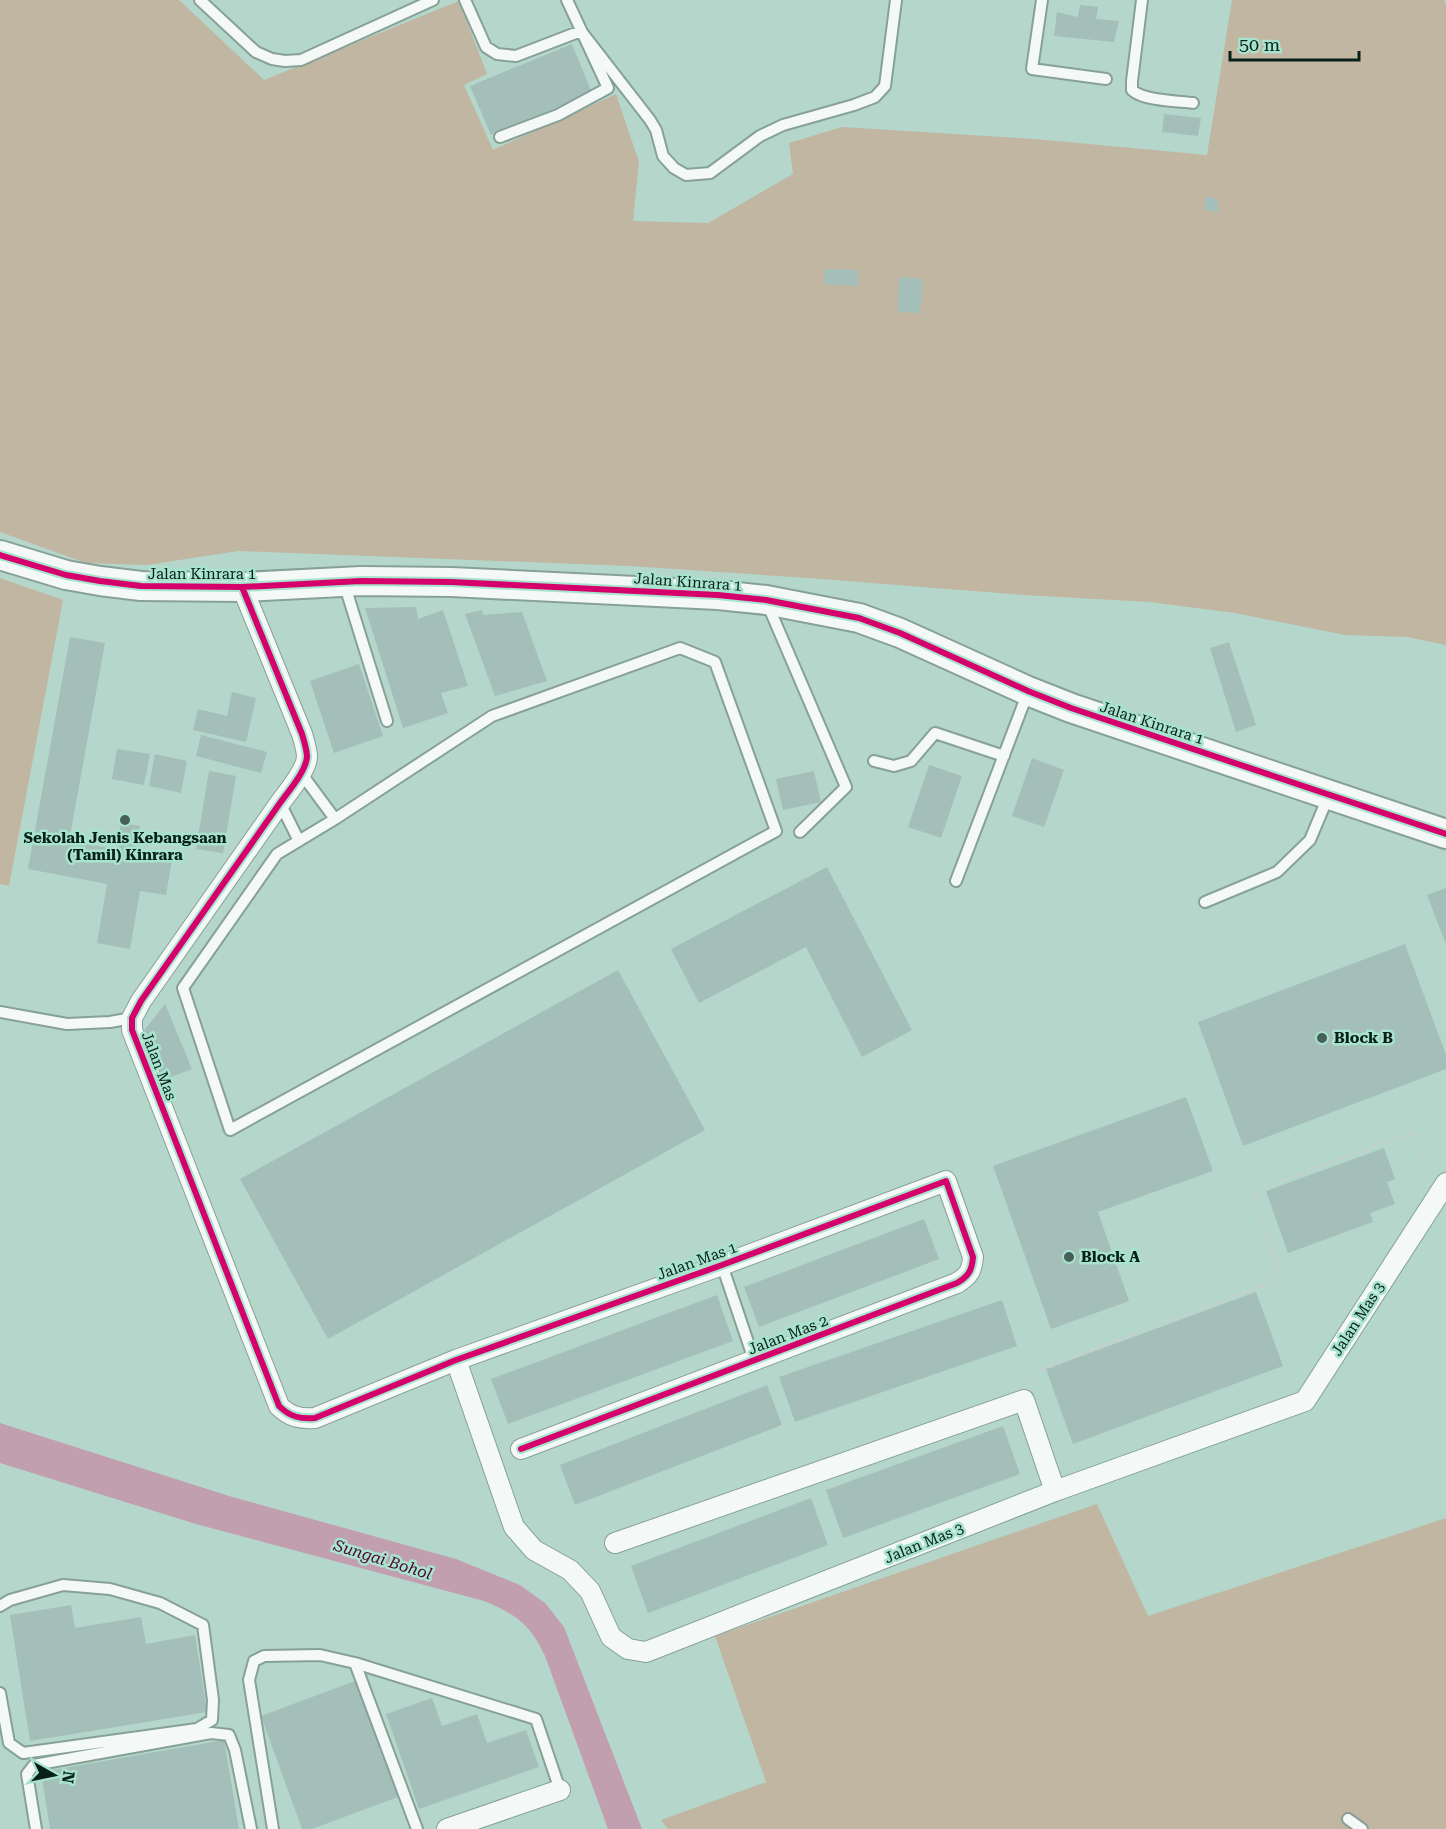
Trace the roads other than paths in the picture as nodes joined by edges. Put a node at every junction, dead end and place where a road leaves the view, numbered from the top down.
1 (200, 0) edge
2 (433, 0) edge
3 (465, 0) edge
4 (567, 0) edge
5 (896, 0) edge
6 (1042, 0) edge
7 (1142, 0) edge
8 (581, 32) junction
9 (1106, 79) dead end
10 (1193, 103) dead end
11 (500, 137) dead end
12 (0, 555) edge
13 (344, 582) junction
14 (242, 587) junction
15 (766, 600) junction
16 (1028, 692) junction
17 (387, 722) dead end
18 (1004, 756) junction
19 (874, 761) dead end
20 (301, 773) junction
21 (1329, 794) junction
22 (280, 803) junction
23 (335, 819) junction
24 (800, 832) dead end
25 (1446, 834) edge
26 (299, 841) junction
27 (956, 881) dead end
28 (1204, 902) dead end
29 (0, 1012) edge
30 (132, 1018) junction
31 (946, 1181) joint
32 (1446, 1183) edge
33 (722, 1265) junction
34 (456, 1360) junction
35 (754, 1360) junction
36 (521, 1449) dead end
37 (1055, 1491) junction
38 (615, 1544) dead end
39 (0, 1606) edge
40 (355, 1663) junction
41 (0, 1693) edge
42 (560, 1790) joint
43 (1348, 1819) dead end
44 (36, 1829) edge
45 (250, 1829) edge
46 (273, 1829) edge
47 (417, 1829) edge
48 (447, 1829) edge
49 (1362, 1829) edge

1 - 2 lane
3 - 8 lane
4 - 8 lane
5 - 8 lane
6 - 9 lane
7 - 10 lane
8 - 11 lane
12 - 14 street, Jalan Kinrara 1
13 - 14 street, Jalan Kinrara 1
13 - 15 street, Jalan Kinrara 1
13 - 17 lane
14 - 20 street, Jalan Mas
15 - 16 street, Jalan Kinrara 1
15 - 24 lane
16 - 18 lane
16 - 21 street, Jalan Kinrara 1
18 - 19 lane
18 - 27 lane
20 - 22 street, Jalan Mas
20 - 23 lane
21 - 25 street, Jalan Kinrara 1
21 - 28 lane
22 - 26 lane
22 - 30 street, Jalan Mas
23 - 26 lane
23 - 26 lane
29 - 30 lane
30 - 34 street, Jalan Mas
31 - 33 street, Jalan Mas 1
31 - 35 street, Jalan Mas 2
32 - 37 street, Jalan Mas 3
33 - 34 street, Jalan Mas 1
33 - 35 lane
34 - 37 street, Jalan Mas 3
35 - 36 street, Jalan Mas 2
37 - 38 street
39 - 41 lane
40 - 42 lane
40 - 46 lane
40 - 47 lane
42 - 48 street
43 - 49 lane
44 - 45 lane

